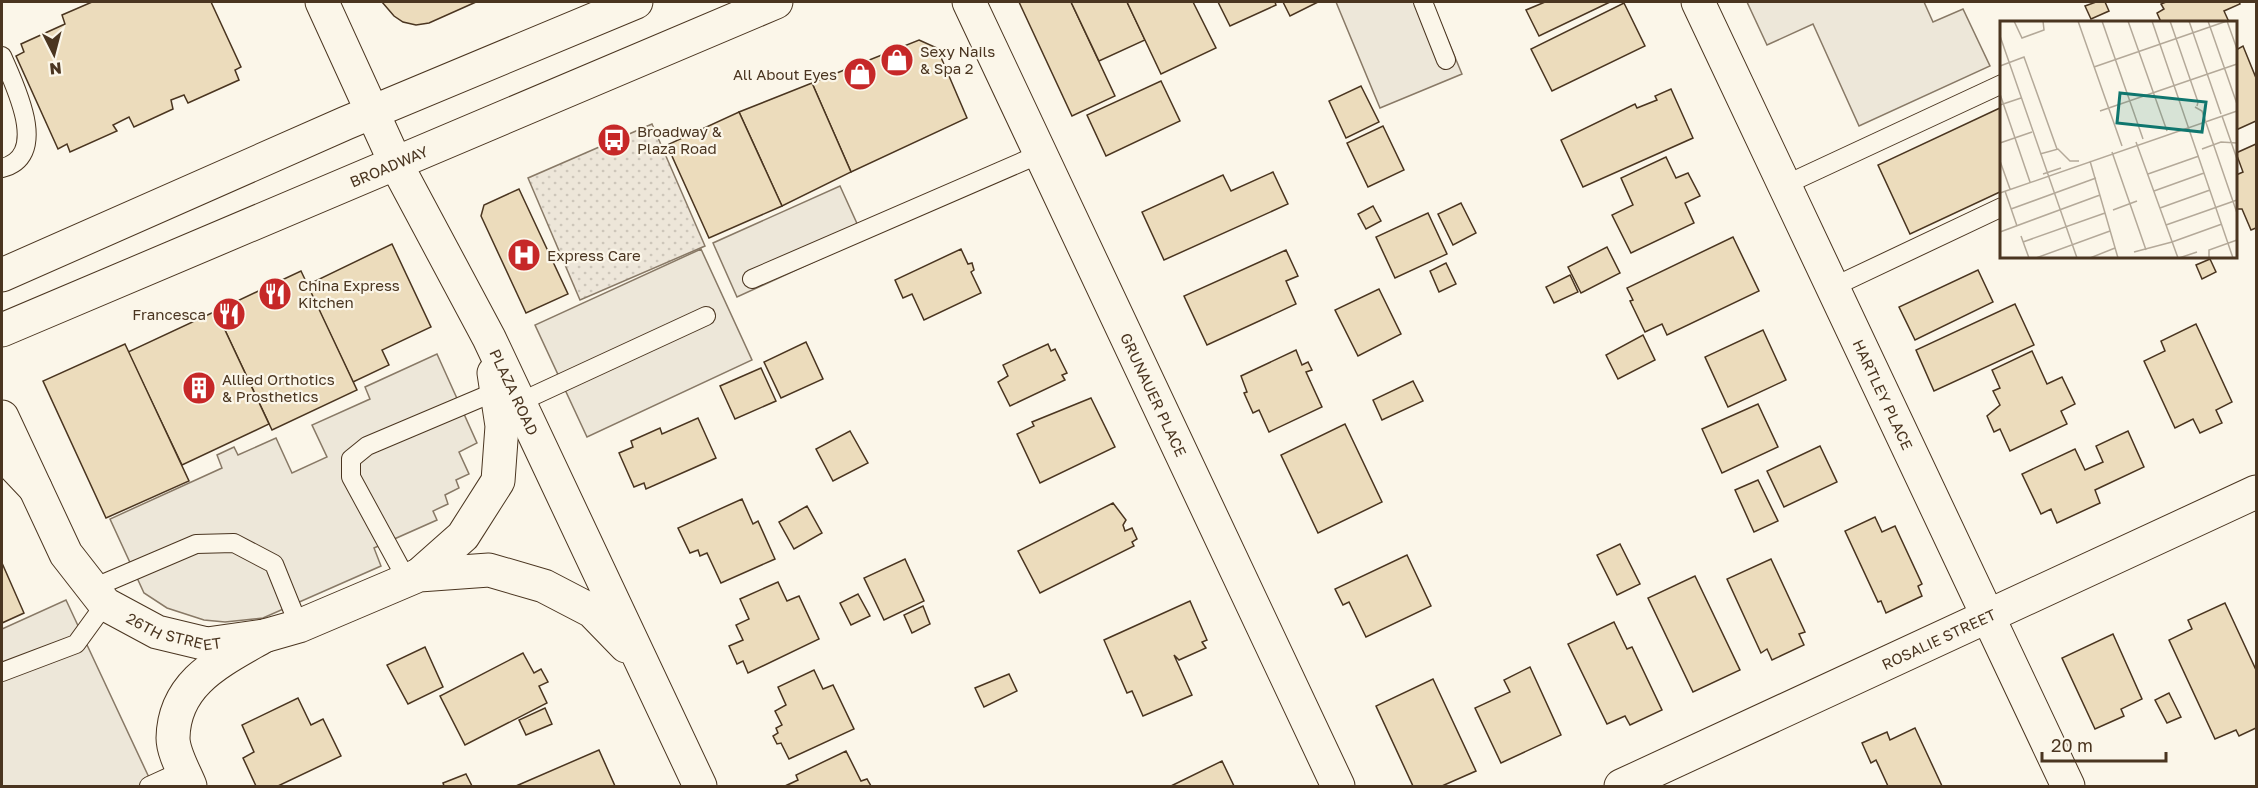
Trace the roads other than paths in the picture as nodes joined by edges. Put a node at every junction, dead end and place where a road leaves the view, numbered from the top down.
1 (322, 2) edge
2 (636, 2) edge
3 (776, 2) edge
4 (969, 2) edge
5 (1423, 2) edge
6 (1698, 2) edge
7 (2, 56) edge
8 (1446, 60) dead end
9 (2000, 84) edge
10 (372, 111) junction
11 (1040, 154) junction
12 (396, 164) junction
13 (2, 168) edge
14 (1785, 185) junction
15 (2000, 207) edge
16 (2, 275) edge
17 (752, 279) dead end
18 (1833, 287) junction
19 (706, 316) dead end
20 (2, 330) edge
21 (508, 396) junction
22 (2, 417) edge
23 (2, 453) edge
24 (35, 488) junction
25 (2256, 492) edge
26 (413, 577) junction
27 (99, 596) junction
28 (1987, 615) junction
29 (299, 626) junction
30 (264, 636) junction
31 (642, 662) junction
32 (2, 672) edge
33 (187, 778) edge
34 (149, 786) edge
35 (700, 786) edge
36 (1338, 786) edge
37 (1621, 786) edge
38 (2068, 786) edge

1 - 10 street, PLAZA ROAD
2 - 10 street
3 - 12 street, BROADWAY
4 - 11 street, GRUNAUER PLACE
5 - 8 lane
6 - 14 street, HARTLEY PLACE
7 - 13 lane
9 - 14 lane
10 - 12 street, PLAZA ROAD
10 - 16 street
11 - 17 lane
11 - 36 street, GRUNAUER PLACE
12 - 20 street, BROADWAY
12 - 21 street, PLAZA ROAD
14 - 18 street, HARTLEY PLACE
15 - 18 lane
18 - 28 street, HARTLEY PLACE
19 - 21 lane
21 - 26 street, PLAZA ROAD
21 - 26 lane
21 - 31 street, PLAZA ROAD
22 - 24 street, 26TH STREET
23 - 24 street
24 - 27 street, 26TH STREET
25 - 28 street, ROSALIE STREET
26 - 29 street
26 - 31 street
27 - 29 lane
27 - 30 street, 26TH STREET
27 - 32 lane
28 - 37 street, ROSALIE STREET
28 - 38 street, HARTLEY PLACE
29 - 30 street
30 - 33 street, 26TH STREET
31 - 35 street, PLAZA ROAD
33 - 34 lane

